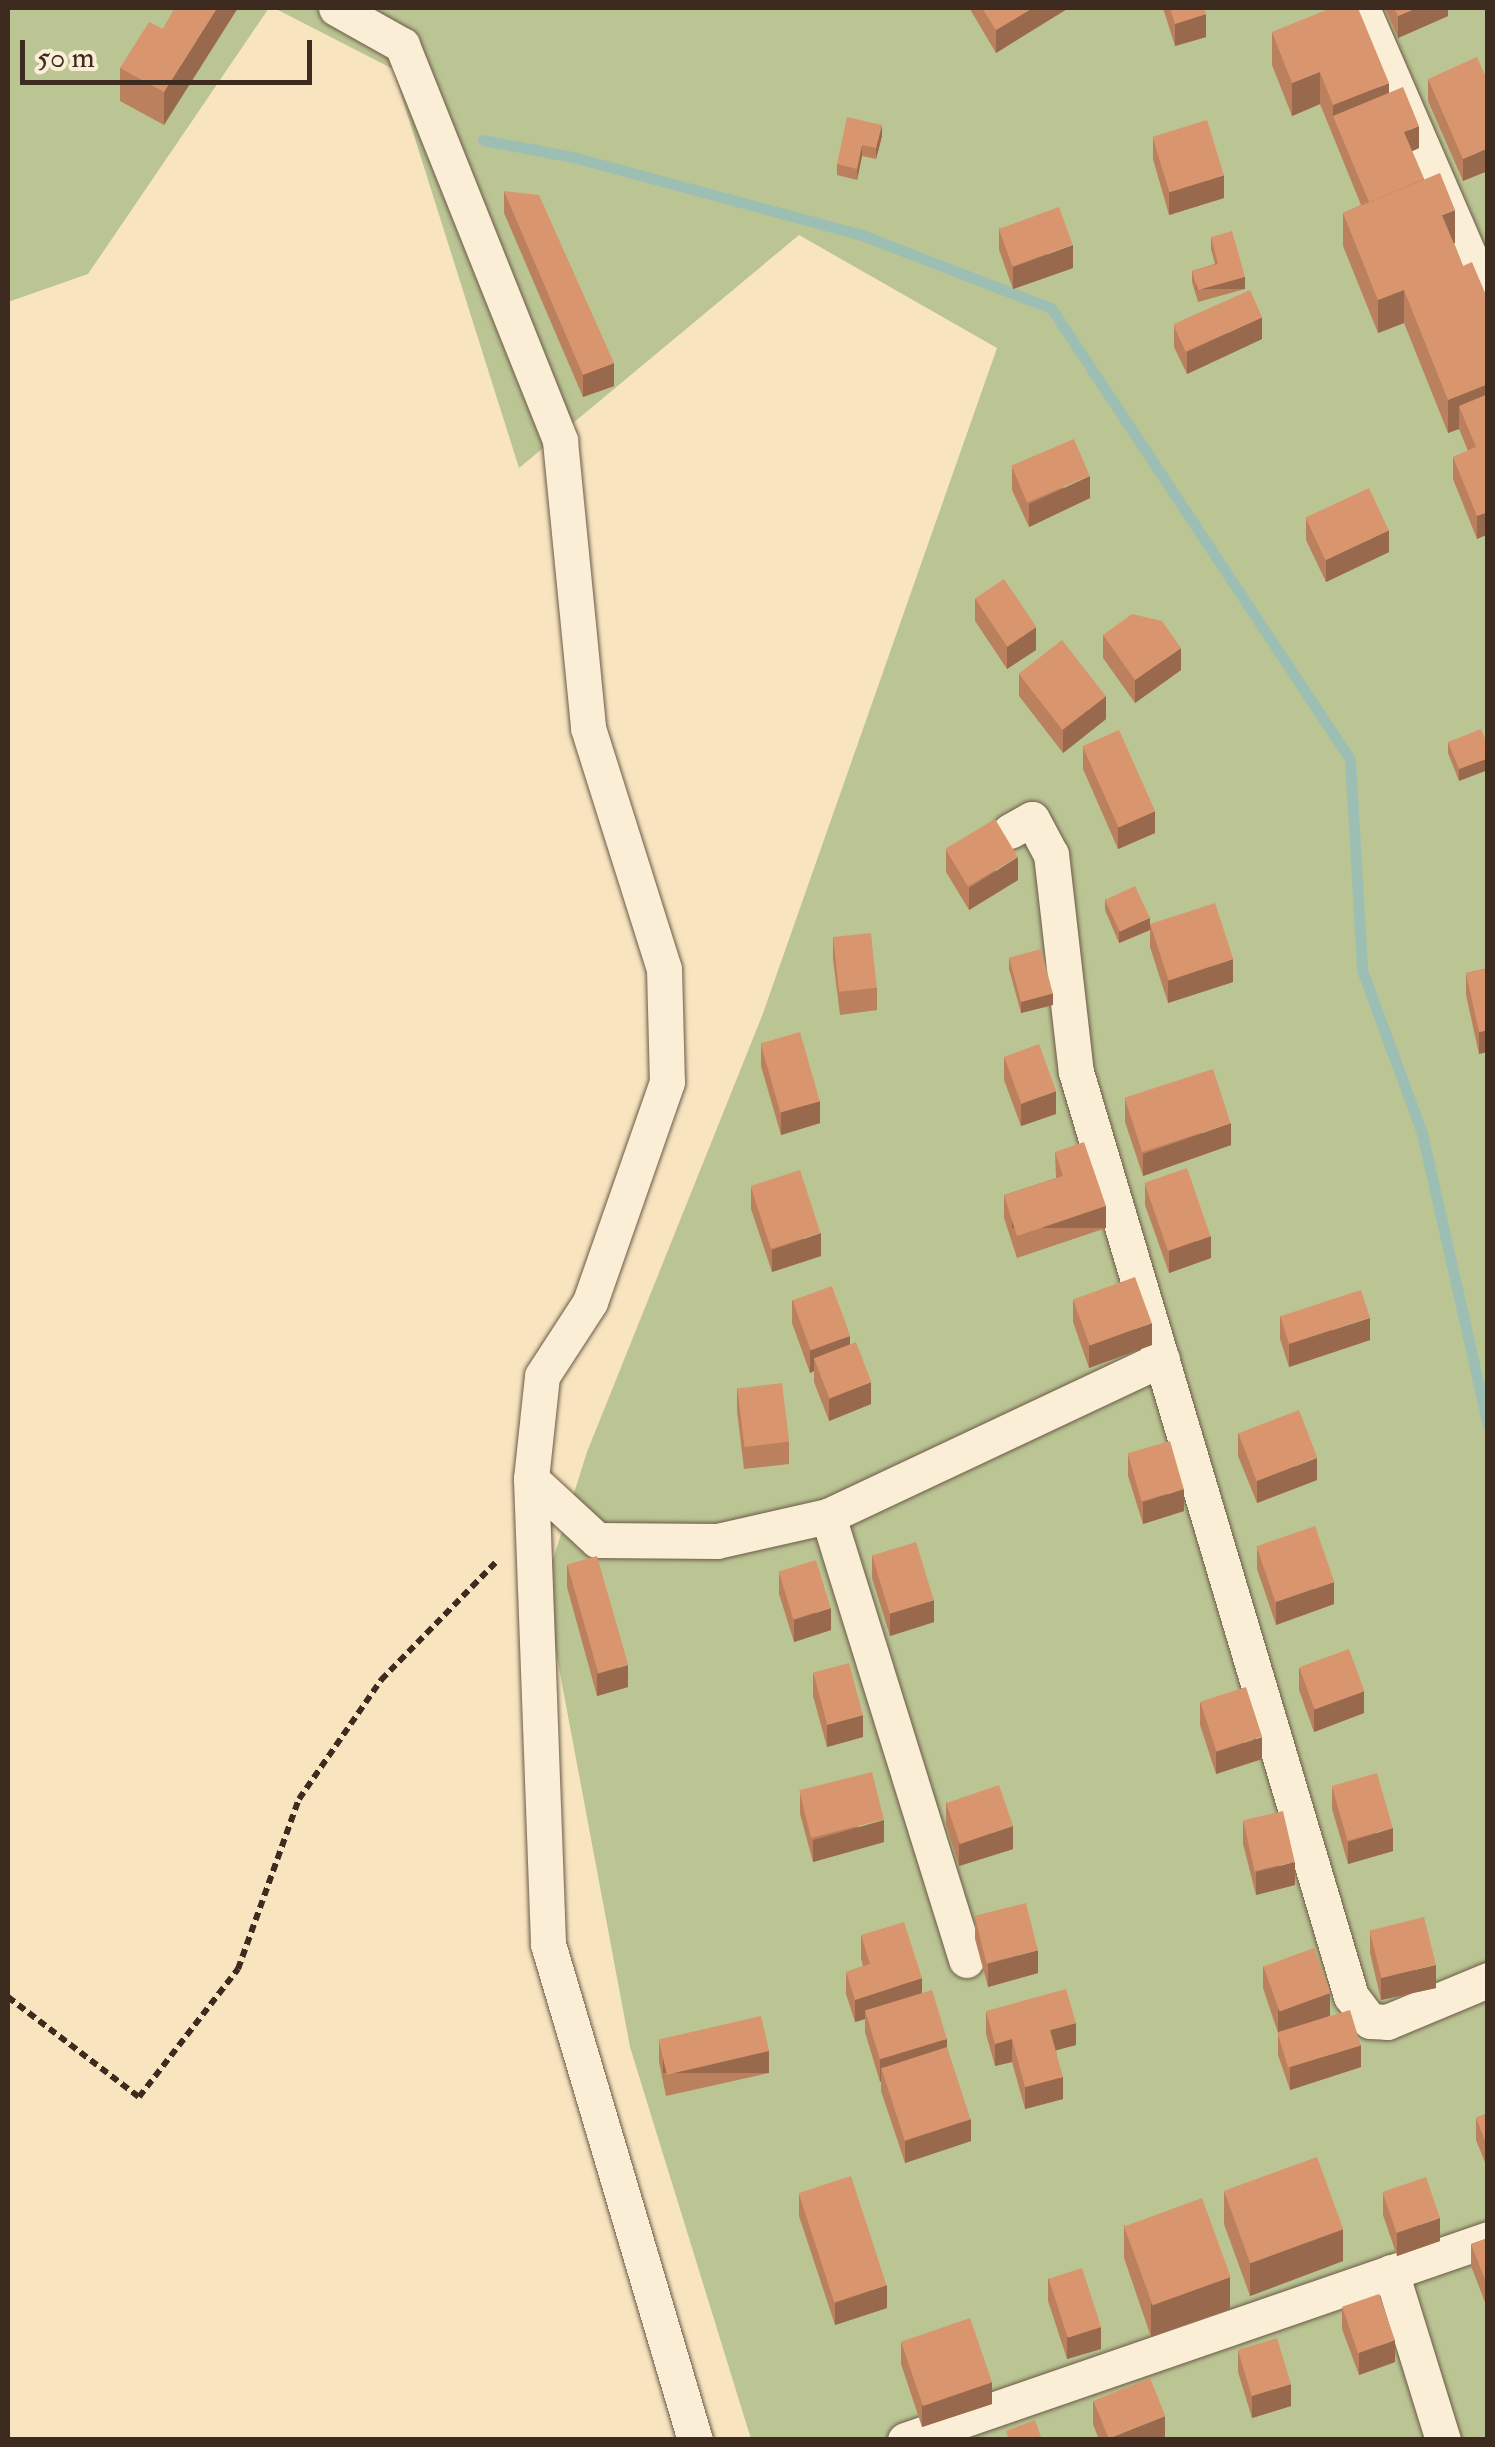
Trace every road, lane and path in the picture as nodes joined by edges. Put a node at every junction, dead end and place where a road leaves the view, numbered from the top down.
1 (336, 8) edge
2 (1362, 8) edge
3 (1488, 299) edge
4 (1010, 831) dead end
5 (1162, 1359) junction
6 (531, 1479) junction
7 (828, 1516) junction
8 (532, 1524) junction
9 (966, 1960) dead end
10 (1488, 1980) edge
11 (8, 1998) edge
12 (1488, 2238) edge
13 (1391, 2272) junction
14 (695, 2440) edge
15 (905, 2440) edge
16 (1443, 2440) edge

1 - 6 street
2 - 3 street
4 - 5 street
5 - 7 street
5 - 10 street
6 - 7 street
6 - 8 street
7 - 9 street
8 - 11 path
8 - 14 street
12 - 13 street
13 - 15 street
13 - 16 street

